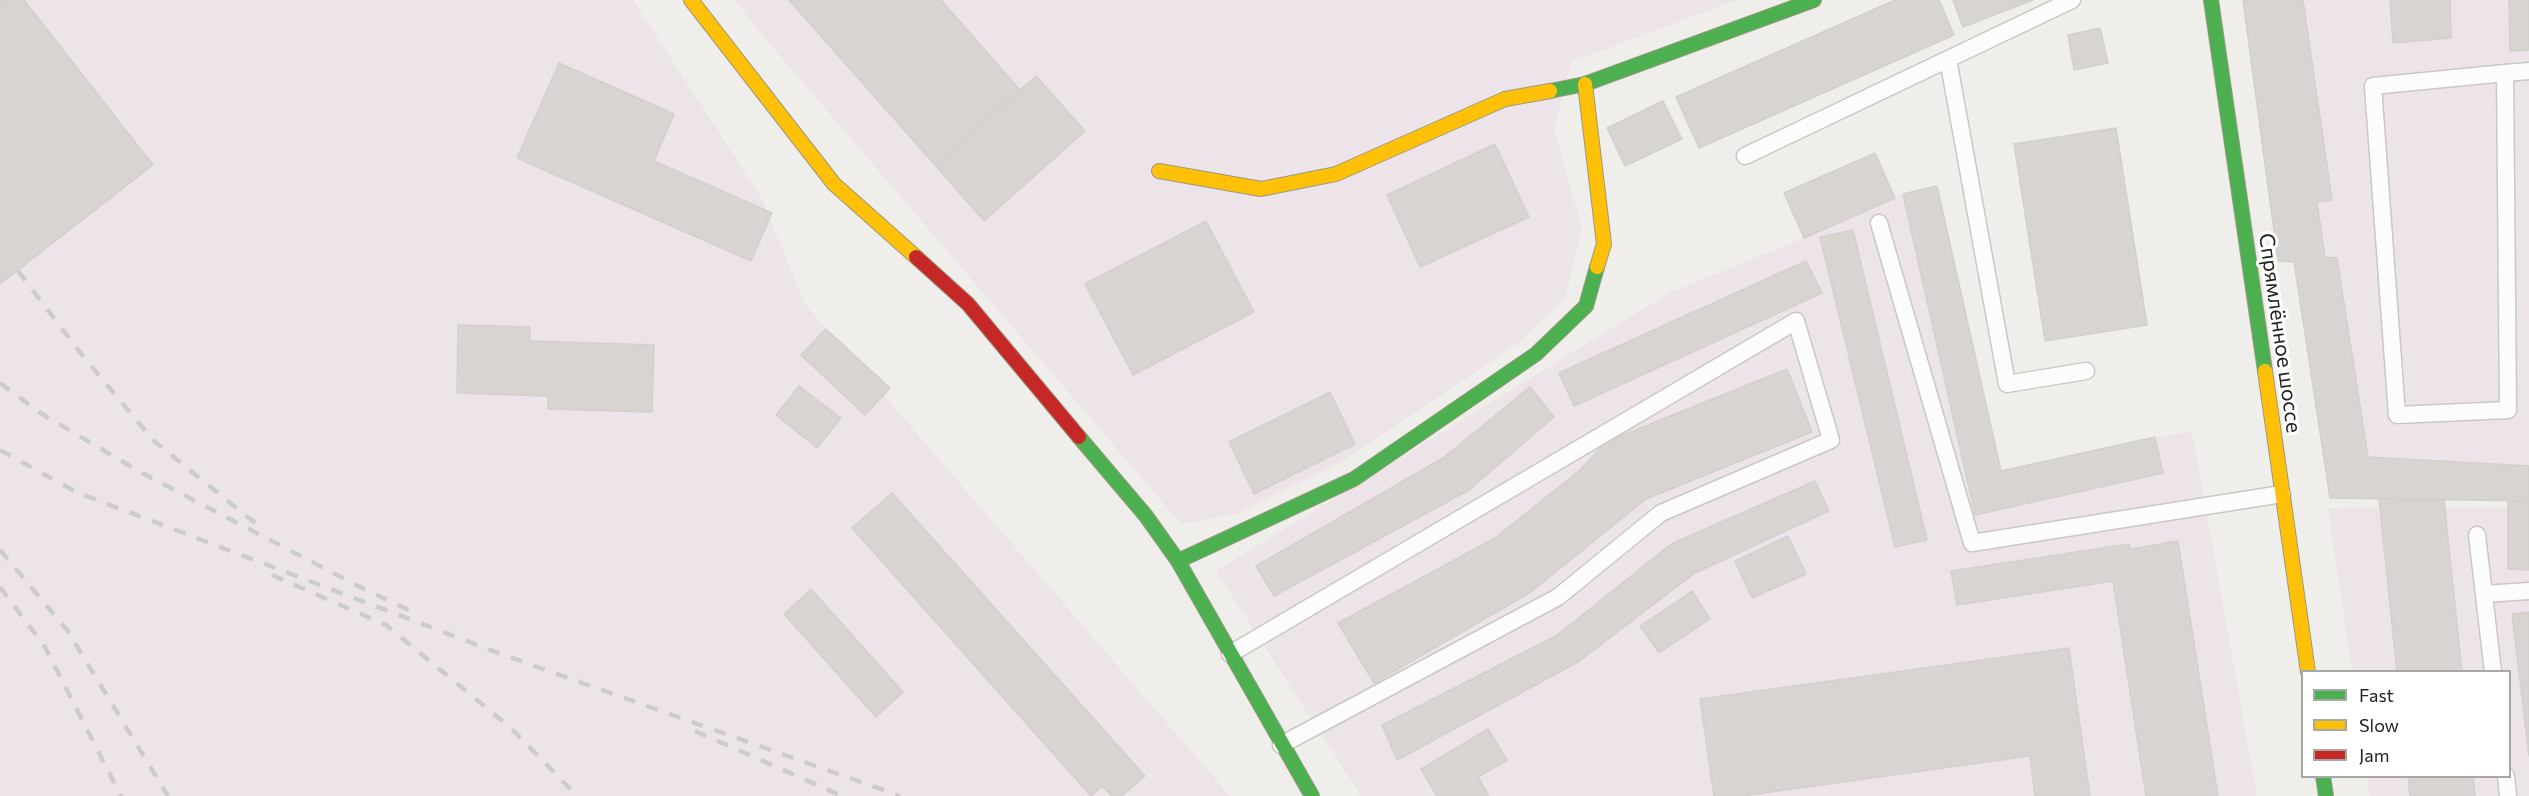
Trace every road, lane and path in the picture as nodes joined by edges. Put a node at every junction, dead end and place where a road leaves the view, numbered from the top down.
1 (691, 0) edge
2 (1814, 0) edge
3 (2072, 0) edge
4 (2211, 0) edge
5 (1786, 5) edge
6 (1948, 59) junction
7 (2529, 71) edge
8 (2505, 73) junction
9 (1585, 84) junction
10 (1745, 156) dead end
11 (1159, 171) dead end
12 (1879, 223) dead end
13 (2086, 371) dead end
14 (2282, 494) junction
15 (2477, 535) dead end
16 (1178, 561) junction
17 (2529, 591) edge
18 (2484, 594) junction
19 (1230, 654) junction
20 (2308, 670) edge
21 (2493, 670) edge
22 (1281, 745) junction
23 (2323, 778) edge
24 (2506, 778) edge
25 (1312, 796) edge
26 (2326, 796) edge
27 (2508, 796) edge

1 - 16 street
2 - 5 street
3 - 6 lane
4 - 14 street, Спрямлённое шоссе
5 - 9 street
6 - 10 lane
6 - 13 lane
7 - 8 lane
8 - 8 lane
9 - 11 street
9 - 16 street
12 - 14 lane
14 - 20 street, Спрямлённое шоссе
15 - 18 lane
16 - 19 street
17 - 18 lane
18 - 21 lane
19 - 22 street
19 - 22 lane
22 - 25 street
23 - 26 street
24 - 27 lane

